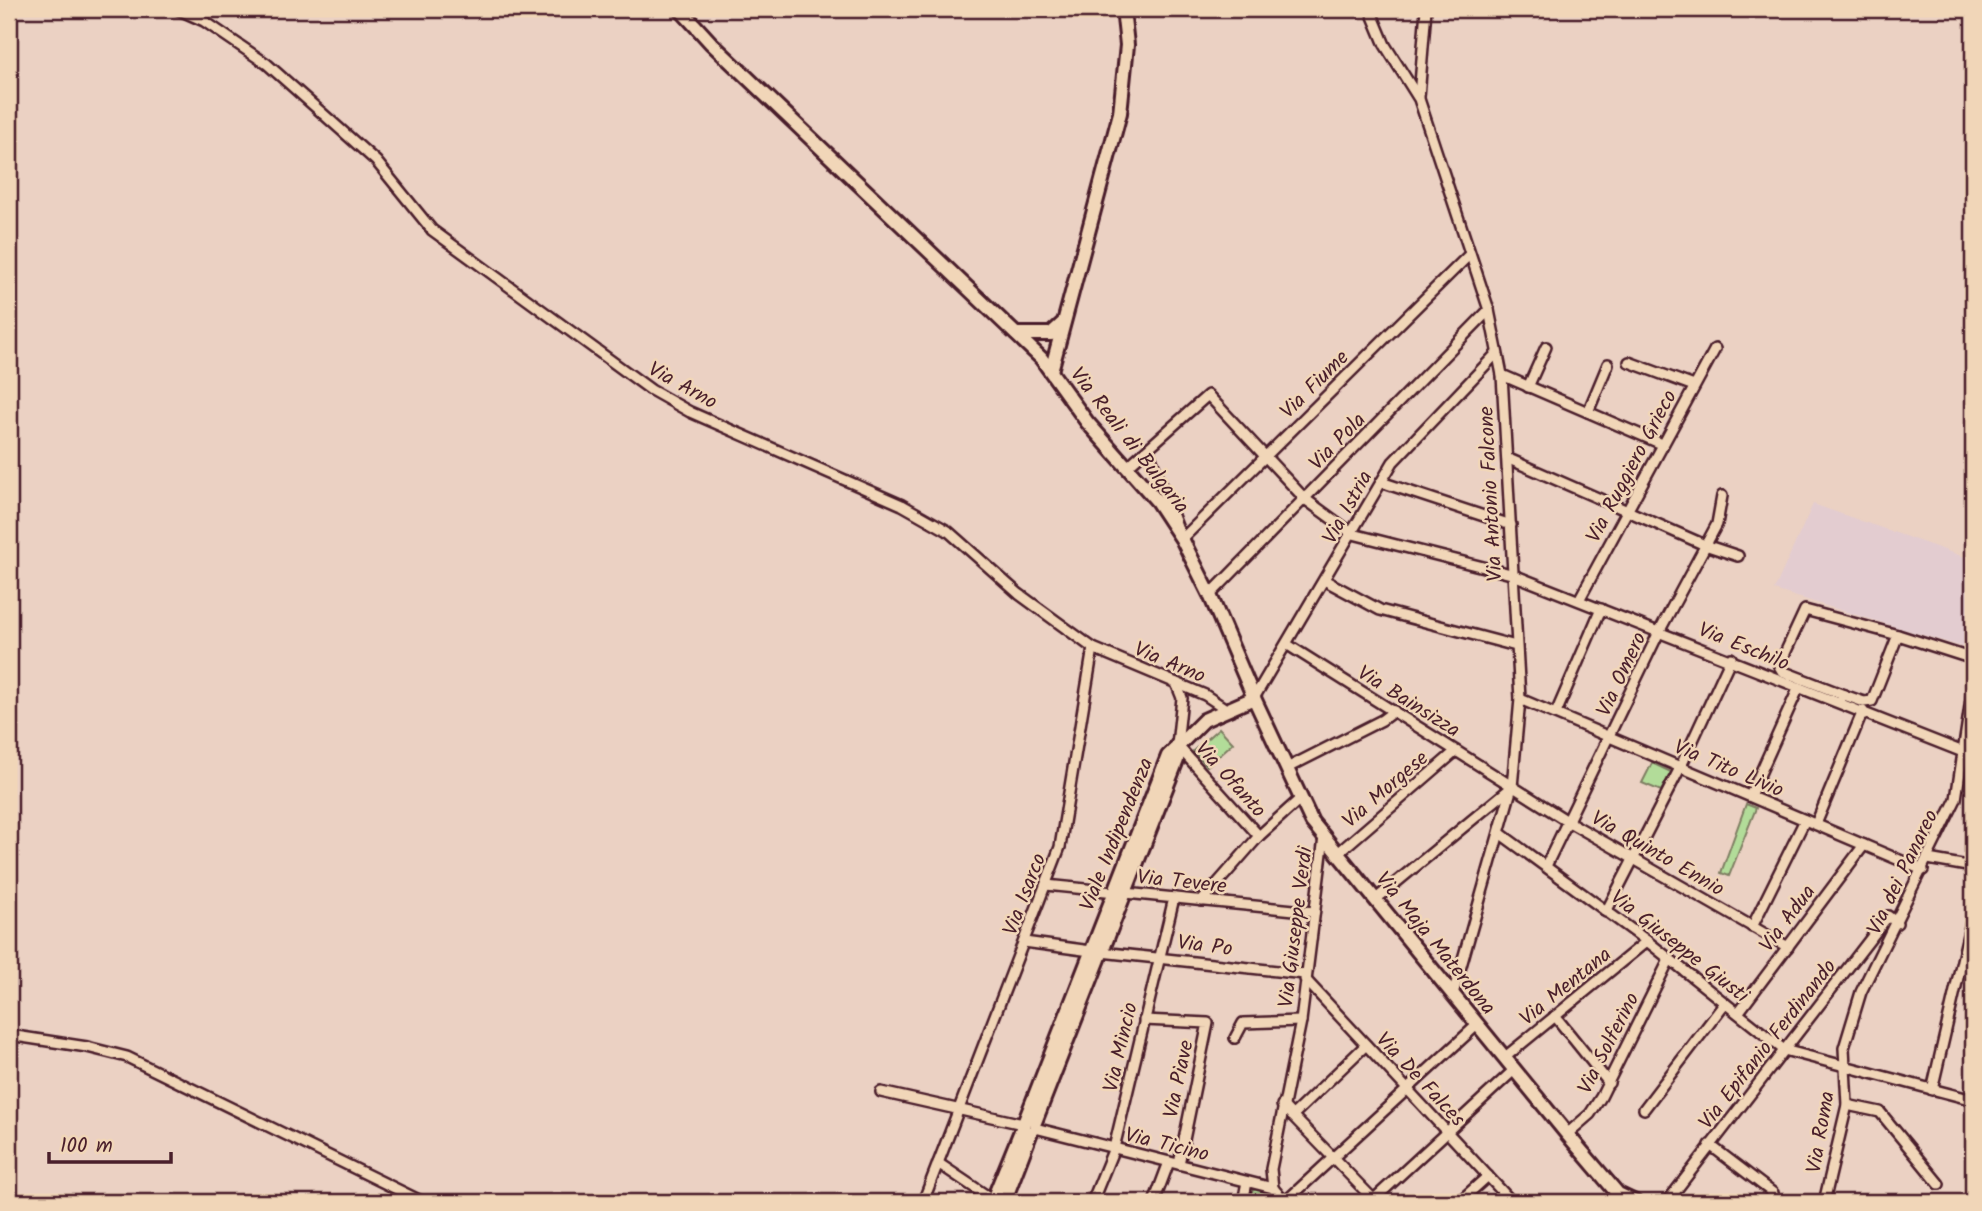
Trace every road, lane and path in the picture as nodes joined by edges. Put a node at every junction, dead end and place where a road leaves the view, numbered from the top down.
1 (177, 9) edge
2 (680, 9) edge
3 (1123, 9) edge
4 (1370, 9) edge
5 (1426, 9) edge
6 (1419, 99) junction
7 (1470, 254) junction
8 (1489, 310) junction
9 (1062, 324) junction
10 (1016, 334) junction
11 (1051, 334) junction
12 (1546, 347) dead end
13 (1715, 349) dead end
14 (1497, 353) junction
15 (1041, 358) junction
16 (1629, 362) dead end
17 (1608, 365) dead end
18 (1051, 370) junction
19 (1502, 375) junction
20 (1693, 386) junction
21 (1528, 387) junction
22 (1588, 412) junction
23 (1662, 444) junction
24 (1147, 449) junction
25 (1266, 455) junction
26 (1508, 458) junction
27 (1127, 467) junction
28 (1381, 482) junction
29 (1722, 496) dead end
30 (1305, 499) junction
31 (1627, 509) junction
32 (1511, 526) junction
33 (1353, 534) junction
34 (1180, 536) junction
35 (1705, 545) junction
36 (1738, 556) dead end
37 (1511, 574) junction
38 (1326, 581) junction
39 (1210, 595) junction
40 (1579, 600) junction
41 (1601, 609) junction
42 (1660, 630) junction
43 (1898, 635) junction
44 (1288, 645) junction
45 (1516, 646) junction
46 (1093, 648) junction
47 (1731, 659) junction
48 (1973, 659) edge
49 (1176, 683) junction
50 (1973, 686) edge
51 (1799, 687) junction
52 (1254, 698) junction
53 (1520, 699) junction
54 (1842, 699) junction
55 (1226, 709) junction
56 (1394, 711) junction
57 (1863, 711) junction
58 (1556, 713) junction
59 (1610, 736) junction
60 (1969, 741) edge
61 (1177, 745) junction
62 (1456, 751) junction
63 (1963, 752) junction
64 (1681, 766) junction
65 (1289, 767) junction
66 (1512, 787) junction
67 (1750, 796) junction
68 (1301, 798) junction
69 (1805, 820) junction
70 (1569, 821) junction
71 (1816, 824) junction
72 (1501, 834) junction
73 (1259, 836) junction
74 (1324, 837) junction
75 (1864, 845) junction
76 (1338, 853) junction
77 (1633, 859) junction
78 (1928, 859) junction
79 (1546, 866) junction
80 (1973, 867) edge
81 (1923, 870) junction
82 (1046, 885) junction
83 (1119, 893) junction
84 (1174, 898) junction
85 (1376, 899) junction
86 (1202, 901) junction
87 (1314, 912) junction
88 (1606, 912) junction
89 (1973, 913) edge
90 (1897, 923) junction
91 (1752, 927) junction
92 (1647, 941) junction
93 (1024, 942) junction
94 (1788, 947) junction
95 (1096, 951) junction
96 (1160, 957) junction
97 (1669, 960) junction
98 (1305, 976) junction
99 (1453, 994) junction
100 (1725, 1003) junction
101 (1738, 1013) junction
102 (1555, 1016) junction
103 (1144, 1020) junction
104 (1301, 1021) junction
105 (1478, 1024) junction
106 (9, 1035) edge
107 (1235, 1038) dead end
108 (1366, 1045) junction
109 (1784, 1050) junction
110 (1504, 1058) junction
111 (1846, 1067) junction
112 (1514, 1070) junction
113 (1609, 1083) junction
114 (1932, 1090) junction
115 (1408, 1091) junction
116 (881, 1092) dead end
117 (1973, 1100) edge
118 (1282, 1105) junction
119 (1847, 1105) junction
120 (958, 1109) junction
121 (1644, 1109) dead end
122 (1292, 1115) junction
123 (1029, 1126) junction
124 (1446, 1132) junction
125 (1567, 1134) junction
126 (1710, 1145) junction
127 (1114, 1148) junction
128 (1334, 1157) junction
129 (938, 1163) junction
130 (1174, 1163) junction
131 (1488, 1176) junction
132 (1247, 1182) junction
133 (1939, 1184) dead end
134 (1273, 1188) junction
135 (1773, 1193) dead end
136 (1622, 1198) edge
137 (1373, 1201) edge
138 (422, 1202) edge
139 (923, 1202) edge
140 (997, 1202) edge
141 (1092, 1202) edge
142 (1154, 1202) edge
143 (1244, 1202) edge
144 (1285, 1202) edge
145 (1459, 1202) edge
146 (1512, 1202) edge
147 (1635, 1202) edge
148 (1667, 1202) edge
149 (1824, 1202) edge

1 - 46 street, Via Arno
2 - 10 street, Via Reali di Bulgaria
3 - 9 street
4 - 6 street, Via Antonio Falcone
5 - 6 street
6 - 7 street, Via Antonio Falcone
7 - 8 street, Via Antonio Falcone
7 - 25 street, Via Fiume
8 - 14 street, Via Antonio Falcone
8 - 30 street, Via Pola
9 - 11 street
9 - 18 street
10 - 11 street
10 - 15 street, Via Reali di Bulgaria
11 - 15 street
12 - 21 street
13 - 20 street, Via Ruggiero Grieco
14 - 19 street, Via Antonio Falcone
14 - 28 street, Via Istria
15 - 18 street, Via Reali di Bulgaria
16 - 20 street
17 - 22 street
18 - 27 street, Via Reali di Bulgaria
19 - 21 street
19 - 26 street, Via Antonio Falcone
20 - 23 street, Via Ruggiero Grieco
21 - 22 street
22 - 23 street
23 - 31 street, Via Ruggiero Grieco
24 - 25 street
24 - 27 street
24 - 34 street, Via Reali di Bulgaria
25 - 30 street
25 - 34 street, Via Fiume
26 - 31 street
26 - 32 street, Via Antonio Falcone
27 - 34 street, Via Reali di Bulgaria
28 - 32 street
28 - 33 street, Via Istria
29 - 35 street, Via Omero
30 - 33 street
30 - 39 street, Via Pola
31 - 35 street
31 - 40 street, Via Ruggiero Grieco
32 - 37 street, Via Antonio Falcone
33 - 37 street, Via Eschilo
33 - 38 street, Via Istria
34 - 39 street, Via Reali di Bulgaria
35 - 36 street
35 - 42 street, Via Omero
37 - 40 street, Via Eschilo
37 - 45 street, Via Antonio Falcone
38 - 44 street, Via Istria
38 - 45 street
39 - 52 street, Via Reali di Bulgaria
40 - 41 street, Via Eschilo
41 - 42 street, Via Eschilo
41 - 58 street
42 - 47 street, Via Eschilo
42 - 59 street, Via Omero
43 - 48 street
43 - 54 street
43 - 54 street
44 - 52 street, Via Istria
44 - 56 street, Via Bainsizza
45 - 53 street, Via Antonio Falcone
46 - 49 street, Via Arno
46 - 82 street, Via Isarco
47 - 51 street, Via Eschilo
47 - 64 street
49 - 55 street, Via Arno
49 - 61 street
50 - 60 street, Via dei Panareo
51 - 54 street, Via Eschilo
51 - 67 street
52 - 55 street, Viale Indipendenza
52 - 65 street, Via Maja Materdona
53 - 58 street, Via Tito Livio
53 - 66 street, Via Antonio Falcone
54 - 57 street, Via Eschilo
55 - 61 street, Viale Indipendenza
56 - 62 street, Via Bainsizza
56 - 65 street
57 - 63 street, Via Eschilo
57 - 71 street
58 - 59 street, Via Tito Livio
59 - 64 street, Via Tito Livio
59 - 70 street, Via Omero
60 - 63 street, Via dei Panareo
61 - 73 street, Via Ofanto
61 - 83 street, Viale Indipendenza
62 - 66 street, Via Bainsizza
62 - 76 street, Via Morgese
63 - 78 street, Via dei Panareo
64 - 67 street, Via Tito Livio
64 - 77 street
65 - 68 street, Via Maja Materdona
66 - 70 street, Via Quinto Ennio
66 - 72 street, Via Antonio Falcone
66 - 85 street
67 - 69 street, Via Tito Livio
68 - 73 street
68 - 74 street, Via Maja Materdona
69 - 71 street, Via Tito Livio
69 - 91 street
70 - 77 street, Via Quinto Ennio
70 - 79 street, Via Omero
71 - 75 street, Via Tito Livio
72 - 79 street, Via Giuseppe Giusti
72 - 99 street, Via Antonio Falcone
73 - 86 street
74 - 76 street, Via Maja Materdona
74 - 87 street, Via Giuseppe Verdi
75 - 81 street, Via Tito Livio
75 - 94 street, Via Adua
76 - 85 street, Via Maja Materdona
77 - 88 street
77 - 91 street, Via Quinto Ennio
78 - 80 street
78 - 81 street, Via dei Panareo
79 - 88 street, Via Giuseppe Giusti
81 - 90 street, Via dei Panareo
82 - 83 street, Via Tevere
82 - 93 street, Via Isarco
83 - 84 street, Via Tevere
83 - 95 street, Viale Indipendenza
84 - 86 street, Via Tevere
84 - 96 street, Via Mincio
85 - 99 street, Via Maja Materdona
86 - 87 street, Via Tevere
87 - 98 street, Via Giuseppe Verdi
88 - 92 street, Via Giuseppe Giusti
89 - 114 street
90 - 109 street, Via Epifanio Ferdinando
90 - 111 street, Via dei Panareo
91 - 94 street, Via Quinto Ennio
92 - 97 street, Via Giuseppe Giusti
92 - 102 street, Via Mentana
93 - 95 street, Via Po
93 - 120 street, Via Isarco
94 - 101 street, Via Adua
95 - 96 street, Via Po
95 - 123 street, Viale Indipendenza
96 - 98 street, Via Po
96 - 103 street, Via Mincio
97 - 100 street, Via Giuseppe Giusti
97 - 113 street, Via Solferino
98 - 104 street, Via Giuseppe Verdi
98 - 108 street, Via De Falces
99 - 105 street, Via Maja Materdona
100 - 101 street, Via Giuseppe Giusti
100 - 121 street
101 - 109 street, Via Giuseppe Giusti
102 - 110 street, Via Mentana
102 - 113 street
103 - 127 street, Via Mincio
103 - 130 street, Via Piave
104 - 107 street, Via Giuseppe Verdi
104 - 118 street, Via Giuseppe Verdi
105 - 110 street, Via Maja Materdona
105 - 115 street
106 - 138 street
108 - 115 street, Via De Falces
108 - 122 street
109 - 111 street, Via Giuseppe Giusti
109 - 126 street, Via Epifanio Ferdinando
110 - 112 street, Via Maja Materdona
111 - 114 street, Via Giuseppe Giusti
111 - 119 street, Via Roma
112 - 124 street
112 - 125 street, Via Maja Materdona
113 - 125 street, Via Solferino
114 - 117 street, Via Giuseppe Giusti
115 - 124 street, Via De Falces
115 - 128 street
116 - 120 street, Via Ticino
118 - 122 street
118 - 134 street, Via Giuseppe Verdi
119 - 133 street
119 - 149 street, Via Roma
120 - 123 street, Via Ticino
120 - 129 street, Via Isarco
122 - 128 street
123 - 127 street, Via Ticino
123 - 140 street, Viale Indipendenza
124 - 131 street, Via De Falces
124 - 137 street
125 - 136 street, Via Maja Materdona
126 - 135 street
126 - 148 street, Via Epifanio Ferdinando
127 - 130 street, Via Ticino
127 - 141 street, Via Mincio
128 - 137 street
128 - 144 street
129 - 139 street, Via Isarco
129 - 140 street
130 - 132 street, Via Ticino
130 - 142 street
131 - 145 street
131 - 146 street, Via De Falces
132 - 134 street, Via Ticino
132 - 143 street
134 - 144 street
136 - 147 street, Via Maja Materdona

